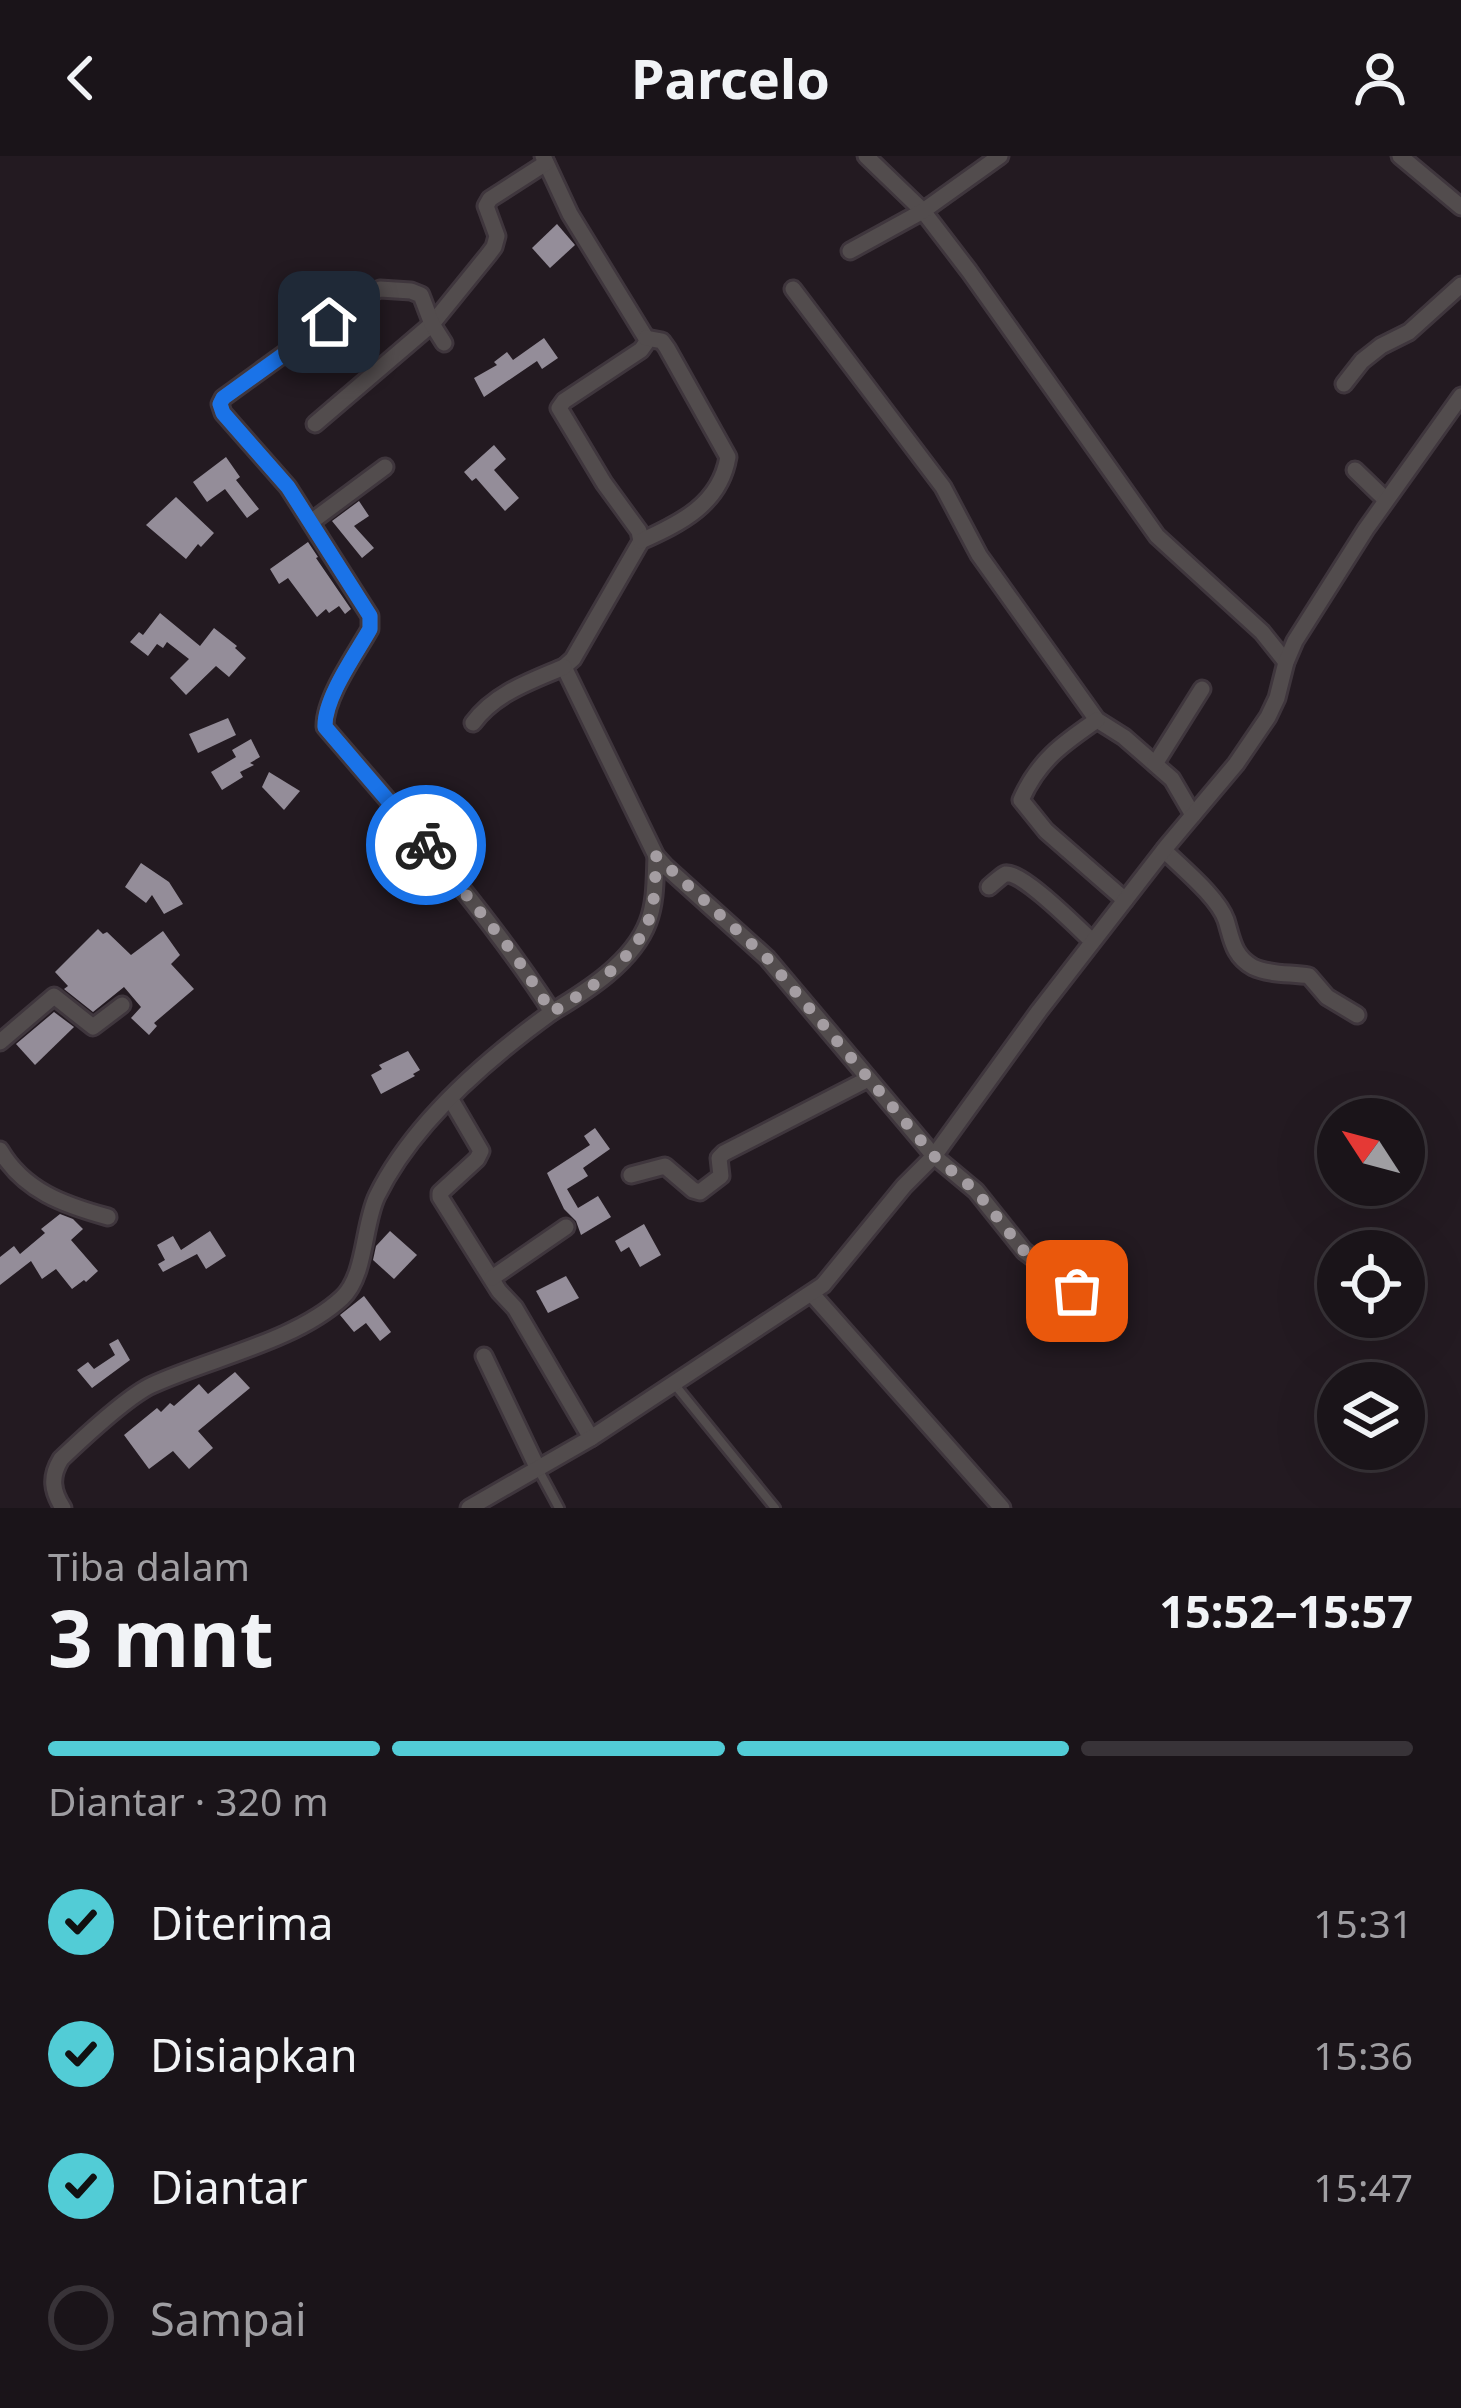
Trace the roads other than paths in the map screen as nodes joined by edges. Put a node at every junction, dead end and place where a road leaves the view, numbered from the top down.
1 (866, 156) edge
2 (1000, 156) edge
3 (1400, 156) edge
4 (544, 159) edge
5 (1461, 207) edge
6 (923, 211) junction
7 (850, 251) dead end
8 (1461, 285) edge
9 (793, 289) dead end
10 (432, 324) junction
11 (646, 338) junction
12 (444, 343) dead end
13 (1344, 384) dead end
14 (1461, 396) edge
15 (315, 424) dead end
16 (385, 467) dead end
17 (1354, 470) dead end
18 (1386, 500) junction
19 (311, 522) junction
20 (640, 541) junction
21 (1286, 662) junction
22 (564, 667) junction
23 (1202, 689) dead end
24 (1097, 720) junction
25 (473, 723) dead end
26 (1155, 764) junction
27 (1193, 815) junction
28 (1163, 850) junction
29 (656, 856) junction
30 (989, 887) dead end
31 (1125, 900) junction
32 (1092, 941) junction
33 (122, 1005) dead end
34 (552, 1012) junction
35 (1357, 1015) dead end
36 (0, 1042) edge
37 (868, 1079) junction
38 (450, 1098) junction
39 (0, 1150) edge
40 (934, 1156) junction
41 (631, 1175) dead end
42 (108, 1217) dead end
43 (566, 1227) dead end
44 (491, 1278) junction
45 (812, 1294) junction
46 (1094, 1310) dead end
47 (484, 1356) dead end
48 (675, 1385) junction
49 (591, 1438) junction
50 (538, 1469) junction
51 (63, 1508) edge
52 (469, 1508) edge
53 (559, 1508) edge
54 (775, 1508) edge
55 (1002, 1508) edge

1 - 6 street
2 - 6 street
3 - 5 street
4 - 10 street
4 - 11 street
6 - 7 street
6 - 21 street
8 - 13 street
9 - 24 street
10 - 12 street
10 - 15 street
10 - 19 street
11 - 20 street
11 - 20 street
14 - 18 street
16 - 19 street
17 - 18 street
18 - 21 street
19 - 34 street
20 - 22 street
21 - 27 street
22 - 25 street
22 - 29 street
23 - 26 street
24 - 26 street
24 - 31 street
26 - 27 street
27 - 28 street
28 - 31 street
28 - 35 street
29 - 34 street
29 - 37 street
30 - 32 street
31 - 32 street
32 - 40 street
33 - 36 street
34 - 38 street
37 - 40 street
37 - 41 street
38 - 44 street
38 - 51 street
39 - 42 street
40 - 45 street
40 - 46 street
43 - 44 street
44 - 49 street
45 - 48 street
45 - 55 street
47 - 50 street
48 - 49 street
48 - 54 lane
49 - 50 street
50 - 52 street
50 - 53 lane

